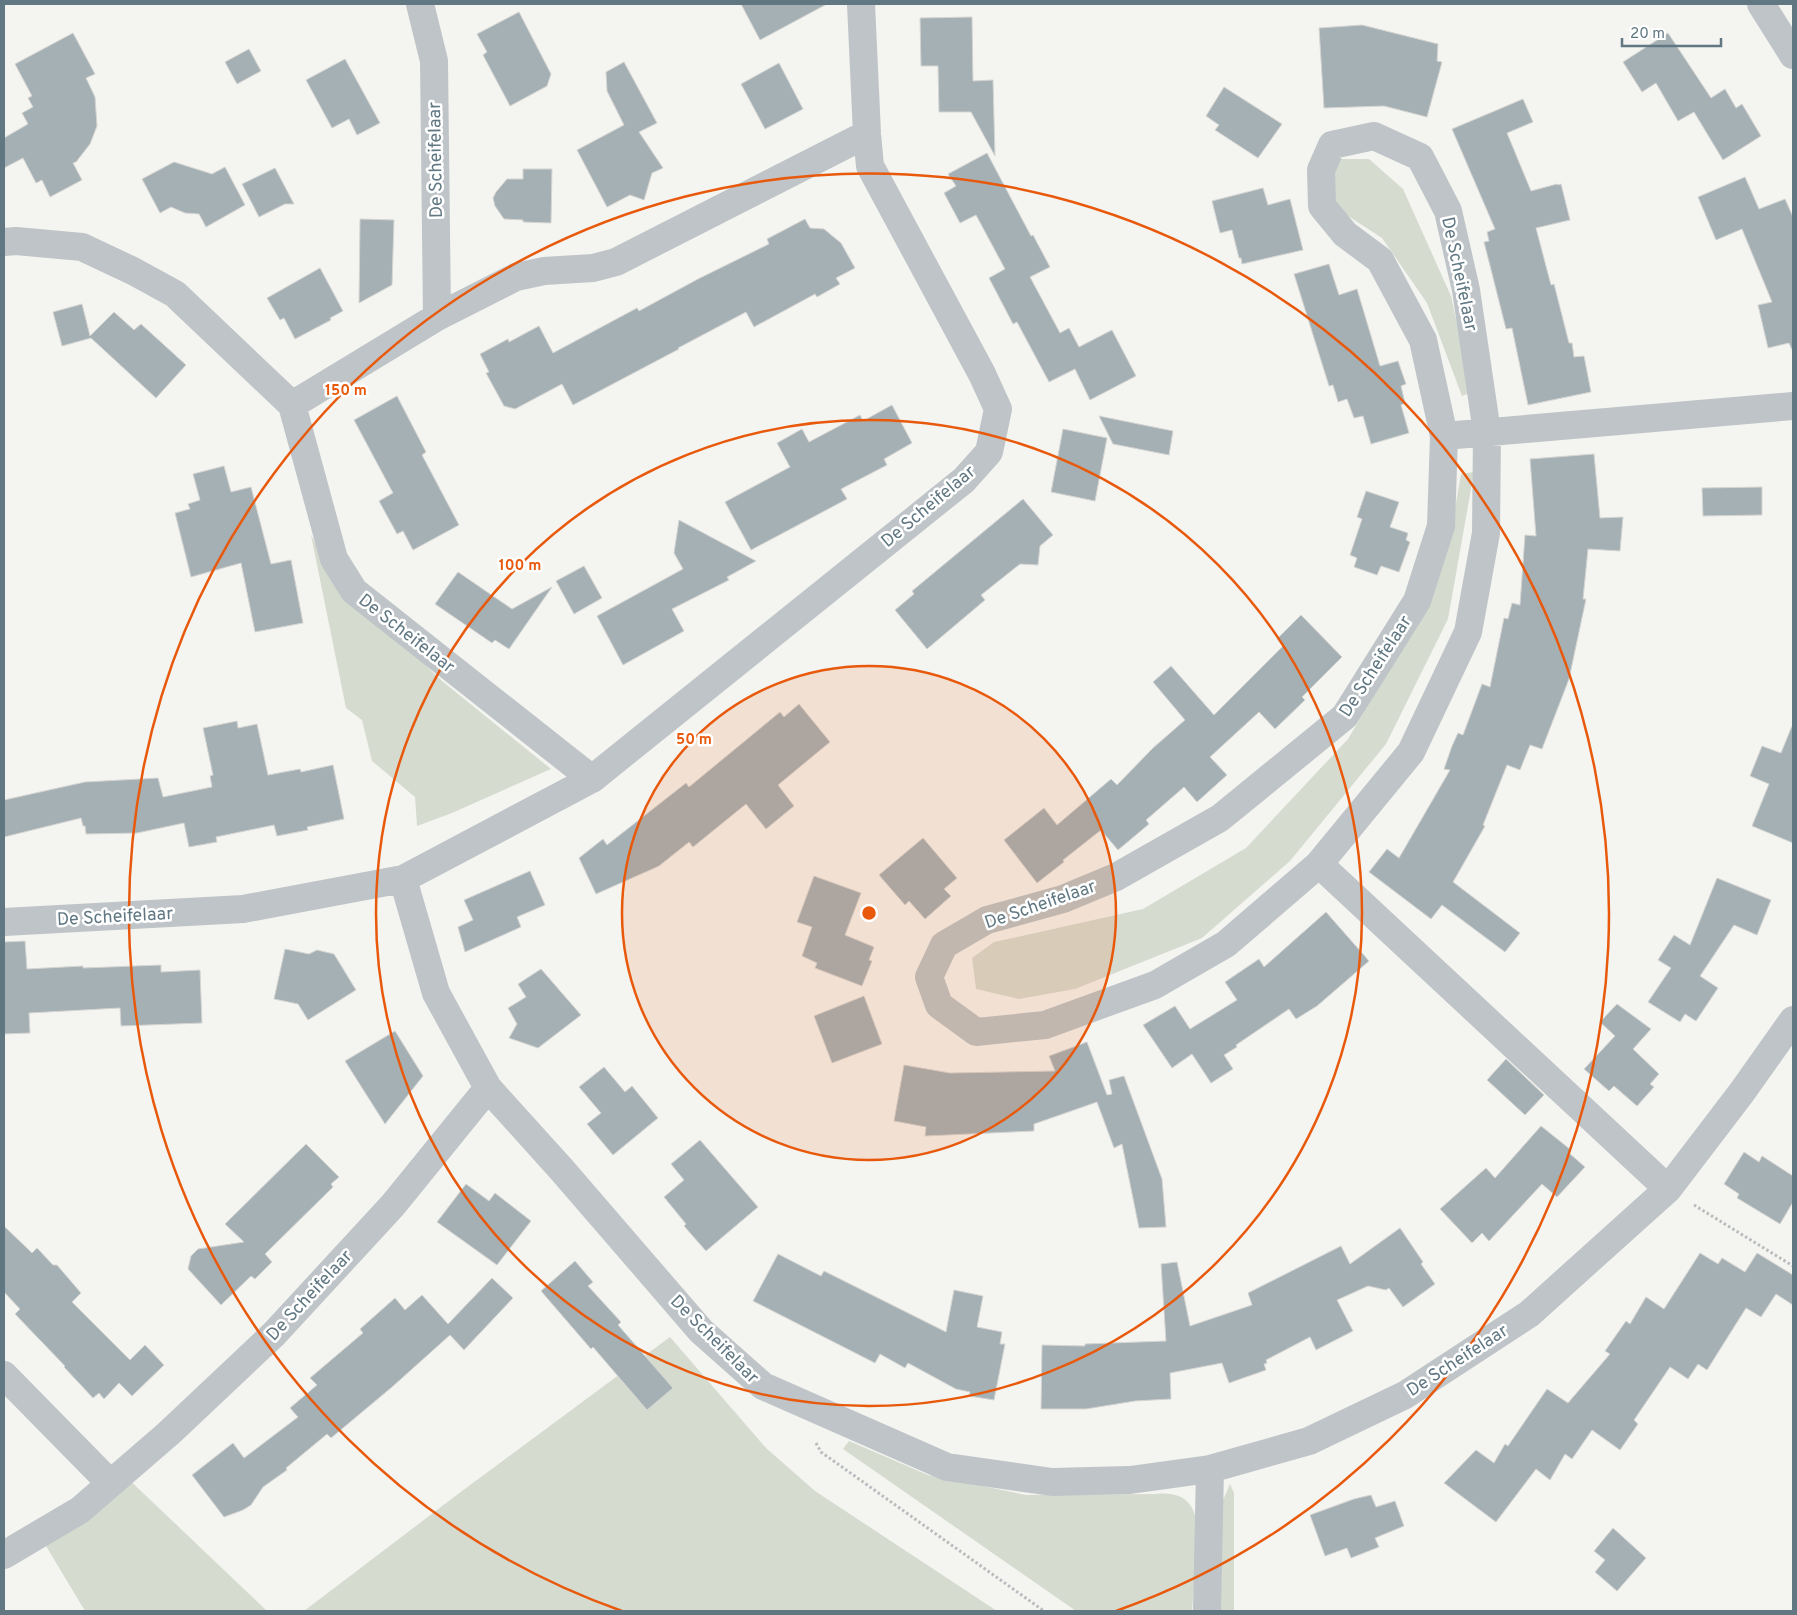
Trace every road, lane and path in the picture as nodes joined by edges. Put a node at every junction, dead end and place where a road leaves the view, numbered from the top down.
1 (420, 4) edge
2 (861, 4) edge
3 (1761, 4) edge
4 (1793, 55) edge
5 (867, 134) junction
6 (4, 242) edge
7 (437, 317) junction
8 (292, 405) junction
9 (1793, 406) edge
10 (1487, 432) junction
11 (1444, 436) junction
12 (592, 779) junction
13 (1318, 864) junction
14 (403, 879) junction
15 (4, 922) edge
16 (1793, 1020) edge
17 (488, 1088) junction
18 (1668, 1189) junction
19 (1793, 1266) edge
20 (4, 1375) edge
21 (792, 1400) junction
22 (1210, 1469) junction
23 (110, 1484) junction
24 (4, 1555) edge
25 (1044, 1611) edge
26 (1207, 1611) edge

1 - 7 street, De Scheifelaar
2 - 5 street, De Scheifelaar
3 - 4 street
5 - 7 street
5 - 12 street, De Scheifelaar
6 - 8 street
7 - 8 street
8 - 12 street, De Scheifelaar
9 - 10 street
10 - 11 street
10 - 11 street, De Scheifelaar
10 - 13 street, De Scheifelaar
11 - 13 street, De Scheifelaar
12 - 14 street, De Scheifelaar
13 - 18 street
14 - 15 street, De Scheifelaar
14 - 17 street, De Scheifelaar
16 - 18 street, De Scheifelaar
17 - 21 street, De Scheifelaar
17 - 23 street, De Scheifelaar
18 - 19 path
18 - 22 street, De Scheifelaar
20 - 23 street
21 - 22 street, De Scheifelaar
21 - 25 path
22 - 26 street
23 - 24 street, De Scheifelaar

